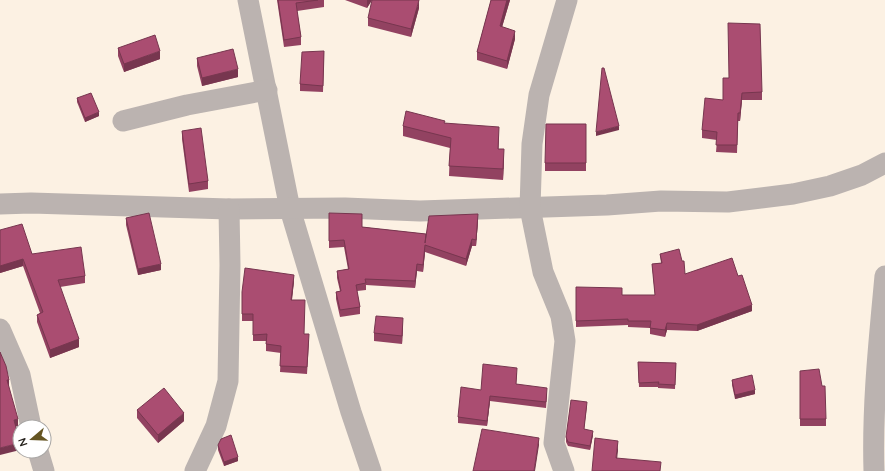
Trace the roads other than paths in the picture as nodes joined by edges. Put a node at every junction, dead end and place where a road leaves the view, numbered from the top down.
1 (248, 0) edge
2 (567, 0) edge
3 (267, 90) junction
4 (123, 121) dead end
5 (885, 163) edge
6 (0, 204) edge
7 (530, 208) junction
8 (229, 209) junction
9 (290, 209) junction
10 (885, 276) edge
11 (0, 329) edge
12 (30, 419) edge
13 (40, 459) edge
14 (44, 471) edge
15 (195, 471) edge
16 (371, 471) edge
17 (564, 471) edge
18 (874, 471) edge

1 - 3 street
2 - 7 street
3 - 4 street
3 - 9 street
5 - 7 street
6 - 8 street
7 - 9 street
7 - 17 street
8 - 9 street
8 - 15 street
9 - 16 street
10 - 18 street
11 - 12 street
13 - 14 street

